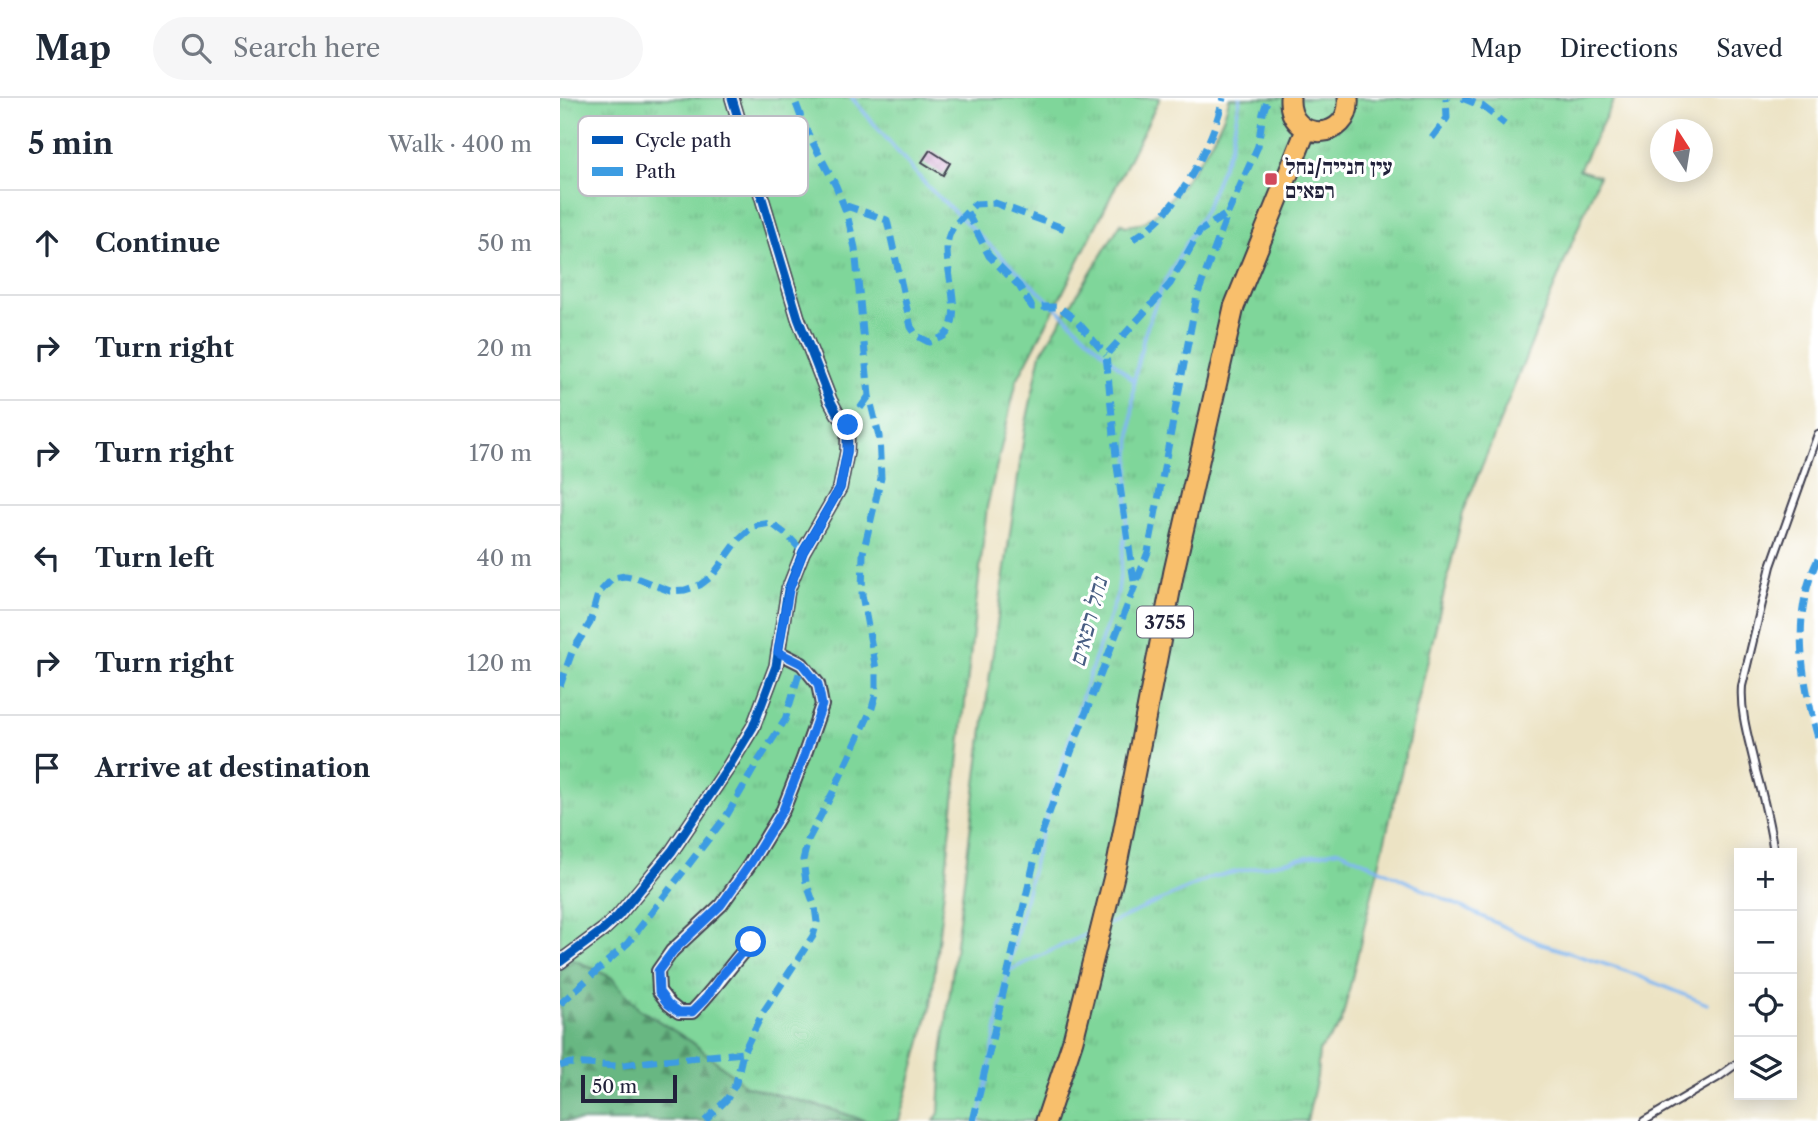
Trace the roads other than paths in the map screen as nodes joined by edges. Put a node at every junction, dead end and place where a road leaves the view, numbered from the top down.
1 (732, 98) edge
2 (1290, 98) edge
3 (1348, 98) edge
4 (737, 116) edge
5 (1306, 130) junction
6 (761, 196) edge
7 (1818, 435) edge
8 (778, 652) junction
9 (1773, 848) edge
10 (751, 942) dead end
11 (560, 962) edge
12 (1734, 1066) edge
13 (1046, 1121) edge
14 (1644, 1121) edge

1 - 4 street
2 - 5 main road
3 - 5 main road
5 - 13 main road, 3755
6 - 8 street
7 - 9 lane
8 - 10 street
8 - 11 street
12 - 14 lane

